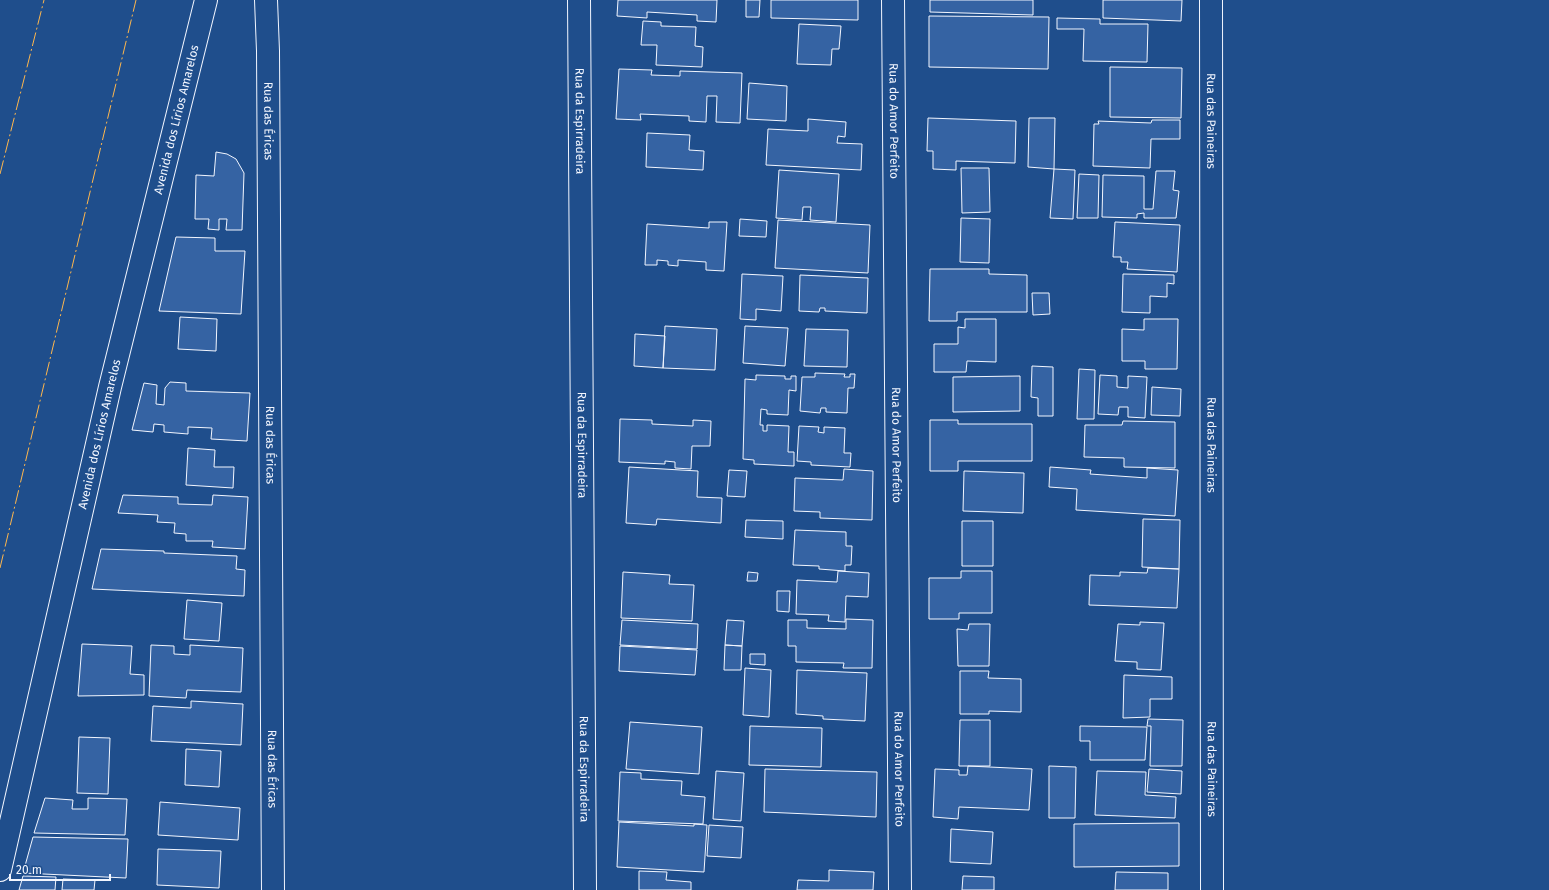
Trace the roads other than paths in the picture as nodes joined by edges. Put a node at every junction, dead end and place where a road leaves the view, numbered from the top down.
1 (206, 0) edge
2 (266, 0) edge
3 (579, 0) edge
4 (894, 0) edge
5 (1211, 0) edge
6 (0, 870) edge
7 (273, 890) edge
8 (585, 890) edge
9 (900, 890) edge
10 (1212, 890) edge

1 - 6 street, Avenida dos Lírios Amarelos
2 - 7 street, Rua das Éricas
3 - 8 street, Rua da Espirradeira
4 - 9 street, Rua do Amor Perfeito
5 - 10 street, Rua das Paineiras

